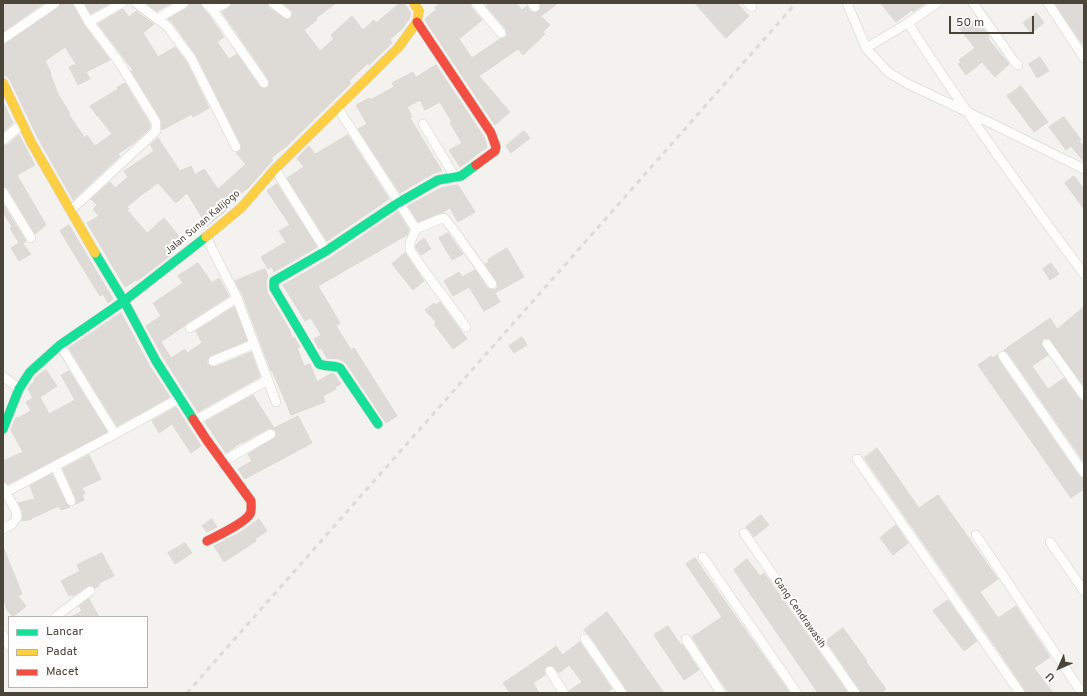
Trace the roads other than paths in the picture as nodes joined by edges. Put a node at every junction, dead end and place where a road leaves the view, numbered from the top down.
1 (55, 3) edge
2 (78, 3) edge
3 (122, 3) edge
4 (136, 3) edge
5 (184, 3) edge
6 (206, 3) edge
7 (226, 3) edge
8 (273, 3) edge
9 (425, 3) edge
10 (476, 3) edge
11 (847, 3) edge
12 (937, 3) edge
13 (973, 3) edge
14 (1048, 3) edge
15 (416, 7) edge
16 (213, 10) junction
17 (287, 14) dead end
18 (158, 18) junction
19 (89, 22) junction
20 (417, 22) junction
21 (908, 23) junction
22 (501, 33) dead end
23 (3, 39) edge
24 (866, 48) junction
25 (1084, 58) edge
26 (1018, 65) dead end
27 (3, 83) edge
28 (264, 83) dead end
29 (337, 107) junction
30 (966, 112) junction
31 (22, 124) junction
32 (423, 124) dead end
33 (3, 140) edge
34 (236, 147) dead end
35 (276, 169) junction
36 (1084, 169) edge
37 (455, 177) junction
38 (3, 192) edge
39 (398, 204) junction
40 (70, 211) junction
41 (416, 229) junction
42 (206, 237) junction
43 (31, 238) dead end
44 (326, 251) junction
45 (1084, 274) edge
46 (492, 284) dead end
47 (237, 298) junction
48 (124, 300) junction
49 (466, 327) dead end
50 (190, 328) dead end
51 (254, 344) junction
52 (1047, 344) dead end
53 (60, 345) junction
54 (1003, 356) dead end
55 (213, 361) dead end
56 (3, 376) edge
57 (268, 380) junction
58 (19, 389) junction
59 (1084, 396) edge
60 (180, 398) junction
61 (276, 402) dead end
62 (194, 421) junction
63 (378, 424) dead end
64 (3, 429) edge
65 (115, 434) junction
66 (271, 434) dead end
67 (857, 459) dead end
68 (222, 462) junction
69 (55, 466) junction
70 (1084, 473) edge
71 (4, 489) edge
72 (71, 501) dead end
73 (3, 529) edge
74 (744, 533) dead end
75 (976, 535) dead end
76 (207, 541) dead end
77 (1050, 542) dead end
78 (703, 557) dead end
79 (90, 591) dead end
80 (1084, 591) edge
81 (57, 616) edge
82 (3, 635) edge
83 (585, 639) dead end
84 (686, 639) dead end
85 (8, 644) edge
86 (550, 671) dead end
87 (564, 693) edge
88 (622, 693) edge
89 (721, 693) edge
90 (796, 693) edge
91 (855, 693) edge
92 (1020, 693) edge
93 (1082, 693) edge

1 - 23 street
2 - 19 street
3 - 19 street
4 - 18 street
5 - 18 street
6 - 16 street
7 - 16 street
8 - 17 street
9 - 15 street
10 - 22 street
11 - 24 street
12 - 21 street
13 - 26 street
14 - 25 street
15 - 20 street, Jalan Sunan Kalijogo
16 - 28 street
18 - 34 street
19 - 40 street
20 - 29 street, Jalan Sunan Kalijogo
20 - 37 street
21 - 24 street
21 - 30 street
24 - 30 street
27 - 31 street
29 - 35 street, Jalan Sunan Kalijogo
29 - 39 street
30 - 36 street
30 - 45 street
31 - 33 street
31 - 40 street
32 - 37 street
35 - 42 street, Jalan Sunan Kalijogo
35 - 44 street
37 - 39 street
38 - 43 street
39 - 41 street
39 - 44 street
40 - 48 street
41 - 46 street
41 - 49 street
42 - 47 street
42 - 48 street, Jalan Sunan Kalijogo
44 - 63 street
47 - 50 street
47 - 51 street
48 - 53 street, Jalan Sunan Kalijogo
48 - 60 street
51 - 55 street
51 - 57 street
52 - 59 street
53 - 58 street, Jalan Sunan Kalijogo
53 - 65 street
54 - 70 street
56 - 58 street
57 - 61 street
57 - 62 street
58 - 64 street, Jalan Sunan Kalijogo
60 - 62 street
60 - 65 street
62 - 68 street
65 - 69 street
66 - 68 street
67 - 92 street
68 - 76 street
69 - 71 street
69 - 72 street
71 - 73 street
74 - 91 street, Gang Cendrawasih
75 - 93 street
77 - 80 street
78 - 90 street
79 - 81 street
82 - 85 street
83 - 88 street
84 - 89 street
86 - 87 street

